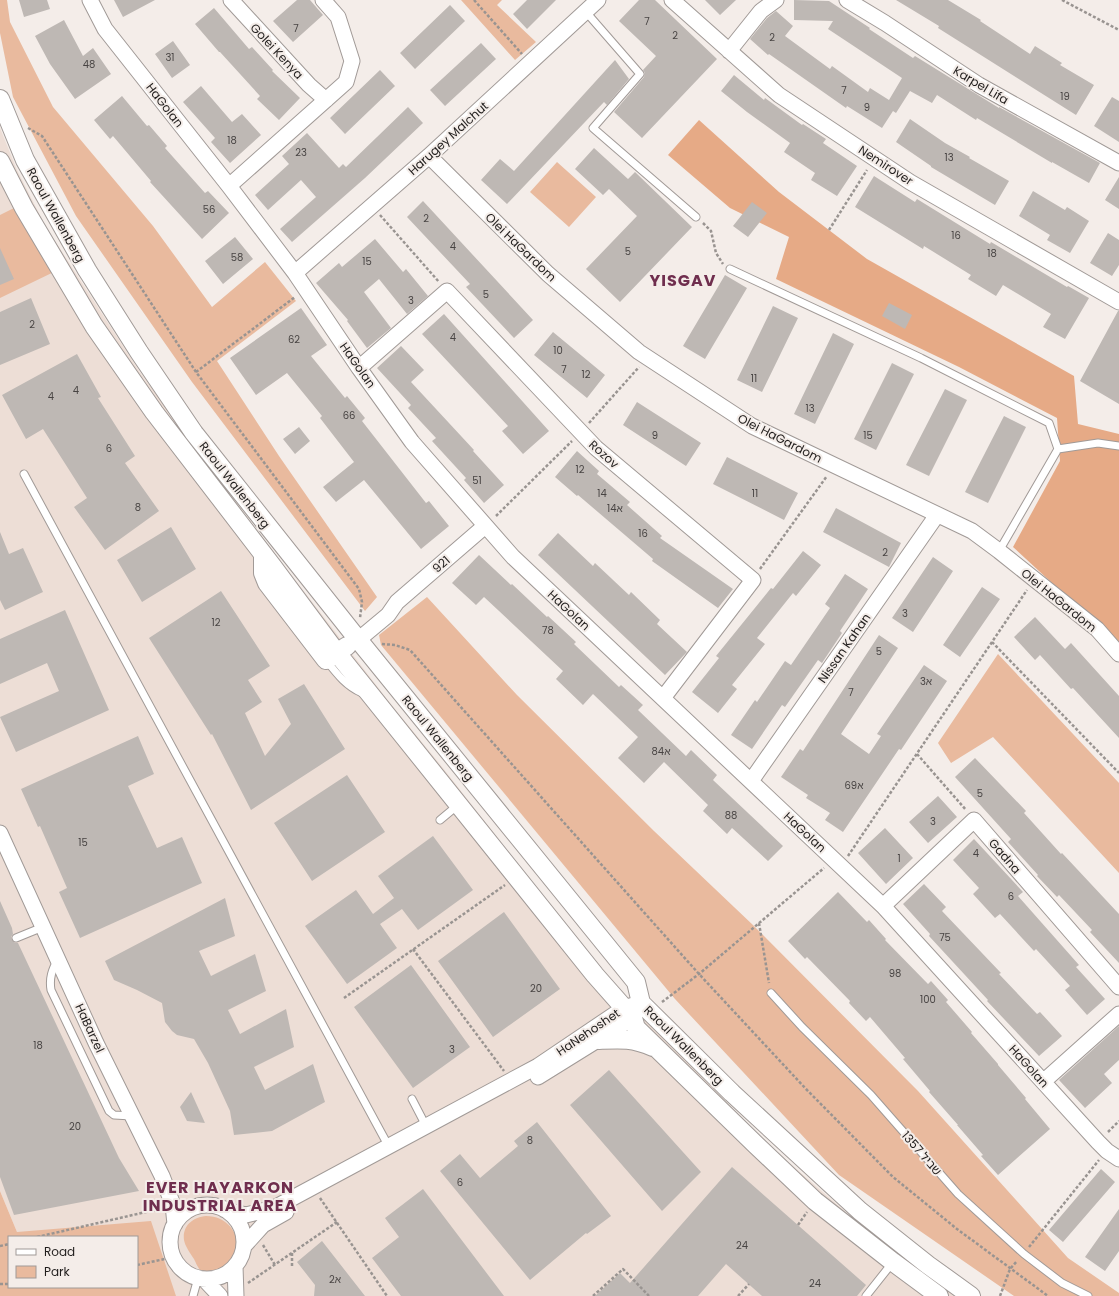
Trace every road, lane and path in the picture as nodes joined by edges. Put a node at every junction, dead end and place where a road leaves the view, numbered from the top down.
1 (90, 0) edge
2 (230, 0) edge
3 (323, 0) edge
4 (474, 0) edge
5 (598, 0) edge
6 (672, 0) edge
7 (776, 0) edge
8 (847, 0) edge
9 (1062, 0) edge
10 (586, 12) junction
11 (1119, 30) edge
12 (730, 51) junction
13 (530, 63) junction
14 (0, 99) edge
15 (326, 100) junction
16 (429, 156) junction
17 (874, 158) junction
18 (0, 161) edge
19 (1119, 162) edge
20 (229, 186) junction
21 (371, 206) junction
22 (696, 217) joint
23 (829, 230) dead end
24 (730, 269) joint
25 (295, 273) junction
26 (306, 289) junction
27 (447, 291) junction
28 (1119, 302) edge
29 (648, 358) junction
30 (359, 368) junction
31 (196, 372) dead end
32 (580, 433) junction
33 (1119, 446) edge
34 (1058, 449) junction
35 (834, 466) junction
36 (24, 474) dead end
37 (937, 515) junction
38 (485, 526) junction
39 (999, 551) junction
40 (753, 580) junction
41 (1034, 580) junction
42 (355, 636) junction
43 (992, 642) junction
44 (1119, 654) edge
45 (331, 656) junction
46 (663, 698) junction
47 (917, 753) junction
48 (1119, 772) edge
49 (751, 781) junction
50 (458, 805) junction
51 (440, 820) dead end
52 (974, 820) junction
53 (0, 834) edge
54 (837, 863) junction
55 (516, 876) junction
56 (883, 906) junction
57 (759, 923) junction
58 (43, 927) junction
59 (16, 938) dead end
60 (413, 949) junction
61 (1119, 986) edge
62 (771, 993) joint
63 (344, 998) dead end
64 (667, 1008) dead end
65 (633, 1010) junction
66 (1119, 1014) edge
67 (599, 1040) junction
68 (657, 1049) junction
69 (511, 1081) junction
70 (1044, 1081) junction
71 (806, 1089) dead end
72 (412, 1099) dead end
73 (426, 1126) junction
74 (389, 1146) junction
75 (1113, 1155) edge
76 (318, 1194) junction
77 (173, 1205) junction
78 (225, 1210) junction
79 (337, 1222) junction
80 (175, 1224) junction
81 (41, 1236) edge
82 (244, 1246) junction
83 (292, 1253) junction
84 (1024, 1254) junction
85 (174, 1257) junction
86 (893, 1262) junction
87 (138, 1265) edge
88 (235, 1266) junction
89 (292, 1266) dead end
90 (1010, 1269) junction
91 (201, 1278) junction
92 (749, 1284) dead end
93 (235, 1294) edge
94 (193, 1296) edge
95 (220, 1296) edge
96 (387, 1296) edge
97 (592, 1296) edge
98 (649, 1296) edge
99 (738, 1296) edge
100 (866, 1296) edge
101 (939, 1296) edge
102 (970, 1296) edge
103 (1000, 1296) edge
104 (1048, 1296) edge
105 (1088, 1296) edge

1 - 20 street, HaGolan
2 - 15 street, Golei Kenya
3 - 15 street
4 - 13 path
5 - 10 street, Harugey Malchut
6 - 12 street, Nemirover
7 - 12 street
8 - 19 street, Karpel Lifa
9 - 11 path
10 - 13 street, Harugey Malchut
10 - 22 lane
12 - 17 street, Nemirover
13 - 16 street, Harugey Malchut
14 - 42 street, Raoul Wallenberg
15 - 20 street
16 - 21 street, Harugey Malchut
16 - 29 street, Olei HaGardom
17 - 23 path
17 - 28 street, Nemirover
18 - 45 street, Raoul Wallenberg
20 - 25 street, HaGolan
21 - 25 street, Harugey Malchut
21 - 27 path
22 - 24 path
24 - 34 lane
25 - 26 street, HaGolan
26 - 30 street, HaGolan
26 - 31 path
27 - 30 street
27 - 32 street, Rozov
29 - 32 path
29 - 35 street, Olei HaGardom
30 - 38 street, HaGolan
32 - 38 path
32 - 40 street, Rozov
33 - 34 lane
34 - 39 lane
35 - 37 street, Olei HaGardom
35 - 40 path
36 - 74 lane
37 - 39 street, Olei HaGardom
37 - 49 street, Nissan Kahan
38 - 42 street, 921
38 - 46 street, HaGolan
39 - 41 street, Olei HaGardom
40 - 46 street
41 - 43 path
41 - 44 street, Olei HaGardom
42 - 45 street
42 - 65 street, Raoul Wallenberg
43 - 47 path
43 - 48 path
45 - 50 street, Raoul Wallenberg
46 - 49 street, HaGolan
47 - 52 path
47 - 54 path
49 - 54 street, HaGolan
50 - 51 lane
50 - 55 street, Raoul Wallenberg
52 - 56 street
52 - 61 street, Gadna
53 - 58 street, HaBarzel
54 - 56 street, HaGolan
54 - 57 path
55 - 60 path
55 - 65 street, Raoul Wallenberg
56 - 70 street, HaGolan
57 - 62 path
57 - 64 path
58 - 59 lane
58 - 77 street, HaBarzel
60 - 63 path
60 - 69 path
62 - 84 lane, שביל 1357
65 - 67 street, HaNehoshet
65 - 68 street, Raoul Wallenberg
65 - 69 street, HaNehoshet
65 - 102 street, Raoul Wallenberg
66 - 70 street
67 - 68 street
67 - 76 street, HaNehoshet
68 - 86 street, Raoul Wallenberg
69 - 73 street, HaNehoshet
70 - 75 street, HaGolan
71 - 90 path
72 - 73 lane
73 - 74 street, HaNehoshet
74 - 78 street, HaNehoshet
75 - 84 path
76 - 79 path
76 - 82 street, HaNehoshet
77 - 80 street, HaBarzel
77 - 81 path
78 - 80 street
78 - 82 street
79 - 83 path
79 - 96 path
80 - 85 street
82 - 88 street
83 - 89 path
83 - 93 path
84 - 90 path
84 - 105 lane, שביל 1357
85 - 87 path
85 - 91 street
86 - 100 lane
86 - 101 street, Raoul Wallenberg
88 - 91 street
88 - 93 street
90 - 103 path
90 - 104 path
91 - 94 lane
91 - 95 street
92 - 99 path
97 - 98 path

